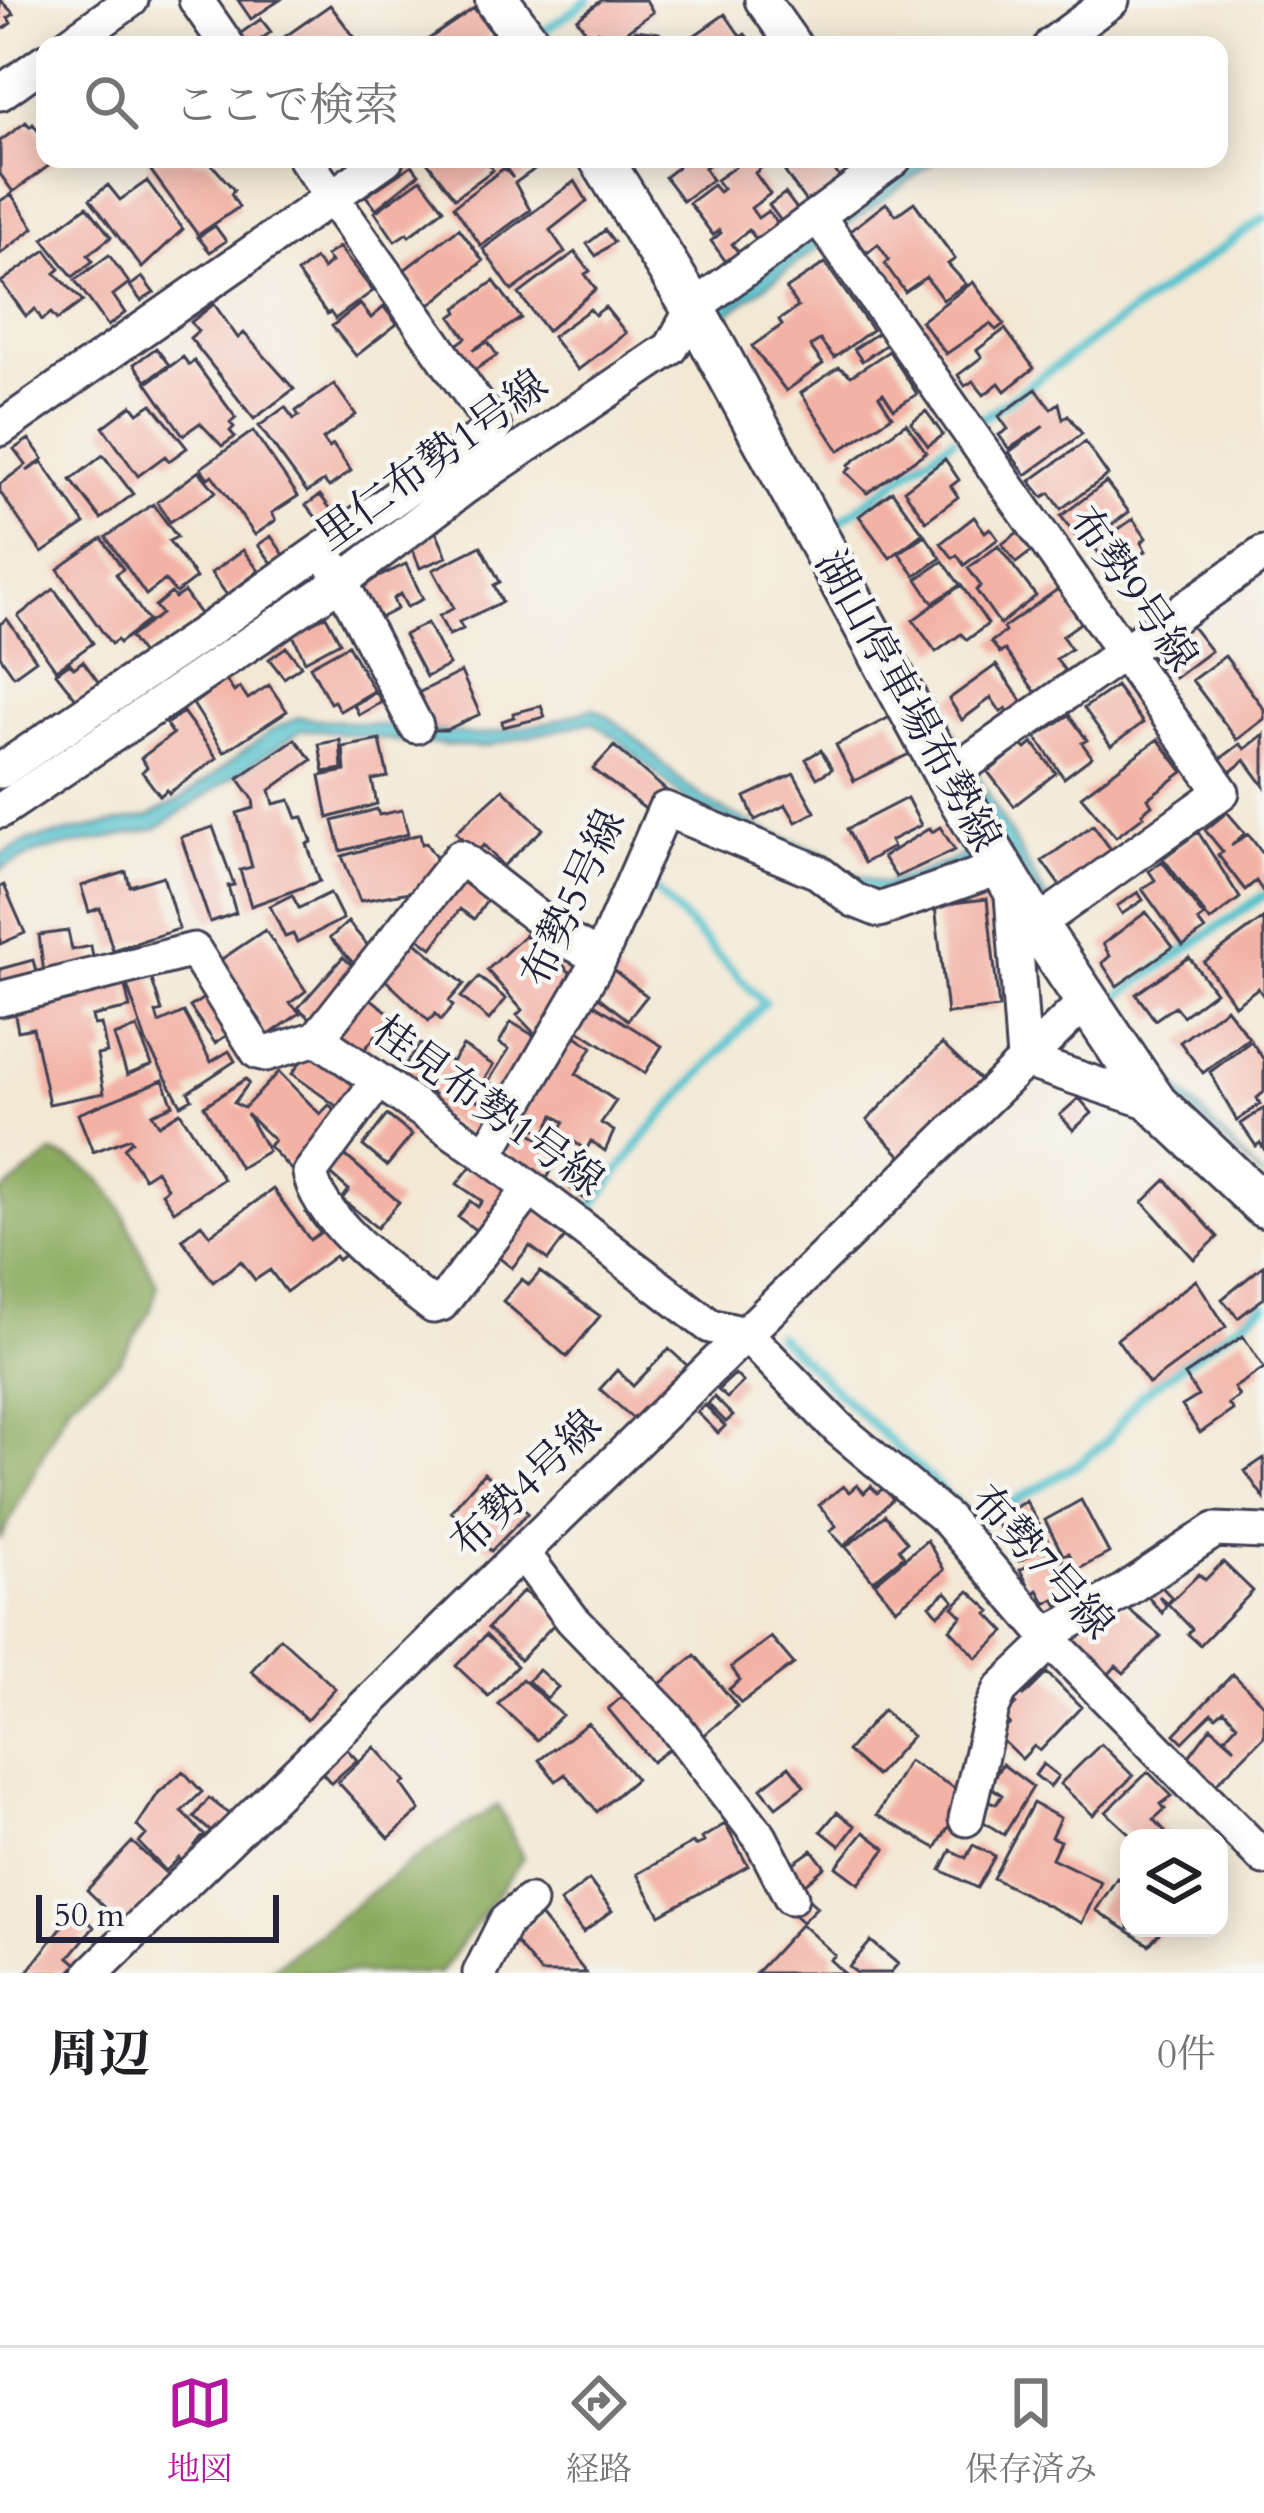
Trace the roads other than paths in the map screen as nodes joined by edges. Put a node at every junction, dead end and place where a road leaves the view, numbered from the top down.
1 (131, 0) edge
2 (196, 0) edge
3 (497, 0) edge
4 (762, 0) edge
5 (1112, 0) edge
6 (81, 36) edge
7 (221, 36) edge
8 (523, 36) edge
9 (788, 36) edge
10 (1063, 36) edge
11 (36, 67) edge
12 (0, 93) edge
13 (311, 168) edge
14 (373, 168) edge
15 (607, 168) edge
16 (876, 168) edge
17 (331, 197) junction
18 (817, 215) junction
19 (693, 308) junction
20 (0, 429) edge
21 (323, 549) junction
22 (1264, 553) edge
23 (342, 581) junction
24 (1123, 652) junction
25 (416, 726) dead end
26 (0, 771) edge
27 (947, 777) junction
28 (0, 811) edge
29 (1006, 876) junction
30 (1036, 926) junction
31 (600, 958) junction
32 (0, 999) edge
33 (1087, 1000) junction
34 (317, 1039) junction
35 (1024, 1060) junction
36 (378, 1081) junction
37 (1156, 1104) junction
38 (486, 1155) junction
39 (530, 1189) junction
40 (1264, 1206) edge
41 (746, 1334) junction
42 (1264, 1532) edge
43 (521, 1552) junction
44 (1048, 1638) junction
45 (966, 1819) dead end
46 (1264, 1858) edge
47 (791, 1897) dead end
48 (529, 1902) dead end
49 (92, 1973) edge
50 (481, 1973) edge

1 - 6 street
2 - 7 street
3 - 8 main road
4 - 9 street
5 - 10 street
11 - 12 street
13 - 17 street
14 - 17 street
15 - 19 main road, 湖山停車場布勢線
16 - 18 street, 里仁布勢1号線
17 - 20 street
17 - 21 street
18 - 19 street, 里仁布勢1号線
18 - 24 street, 布勢9号線
19 - 23 street, 里仁布勢1号線
19 - 27 main road, 湖山停車場布勢線
21 - 23 street
21 - 26 street
22 - 24 street
23 - 25 street
23 - 28 street, 里仁布勢1号線
24 - 27 street
24 - 30 street, 布勢9号線
27 - 29 main road, 湖山停車場布勢線
29 - 30 main road, 湖山停車場布勢線
29 - 31 street, 布勢5号線
29 - 35 street
30 - 33 main road, 湖山停車場布勢線
31 - 34 street
31 - 38 street, 布勢5号線
32 - 34 street, 桂見布勢1号線
33 - 35 street, 布勢4号線
33 - 37 main road, 湖山停車場布勢線
34 - 36 street, 桂見布勢1号線
35 - 37 street
35 - 41 street, 布勢4号線
36 - 38 street, 桂見布勢1号線
36 - 39 street
37 - 40 main road, 湖山停車場布勢線
38 - 39 street, 桂見布勢1号線
39 - 41 street, 桂見布勢1号線
41 - 43 street, 布勢4号線
41 - 44 street, 布勢7号線
42 - 44 street
43 - 47 street
43 - 49 street, 布勢4号線
44 - 45 street
44 - 46 street, 布勢7号線
48 - 50 street

